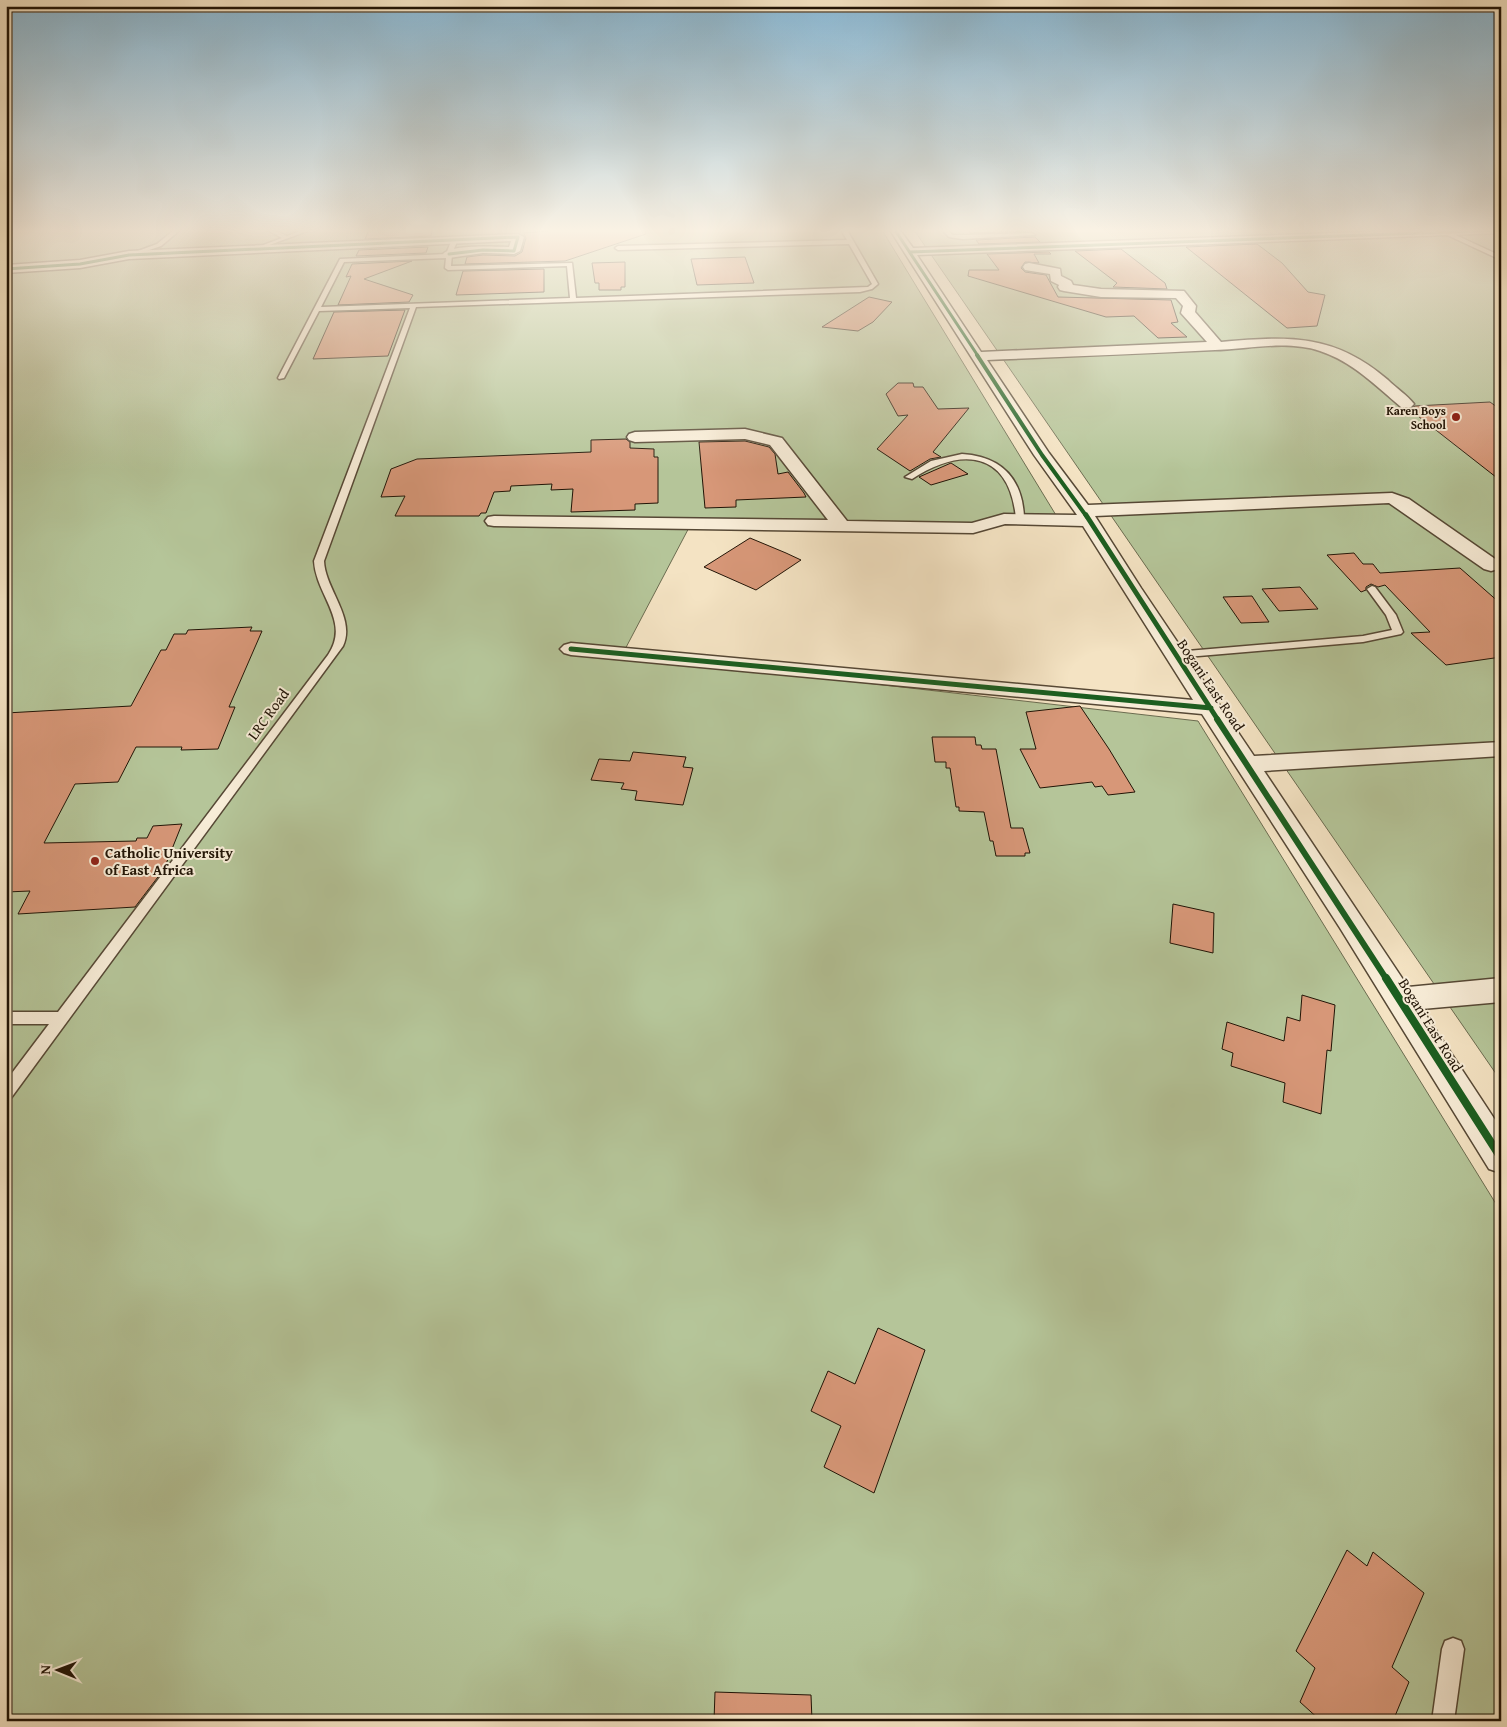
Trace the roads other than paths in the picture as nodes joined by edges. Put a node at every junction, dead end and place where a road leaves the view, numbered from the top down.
1 (317, 311) edge
2 (412, 311) edge
3 (948, 311) edge
4 (1189, 311) edge
5 (1216, 346) junction
6 (978, 356) junction
7 (281, 378) dead end
8 (1406, 404) dead end
9 (635, 437) dead end
10 (909, 477) dead end
11 (1086, 516) junction
12 (1020, 519) junction
13 (494, 521) dead end
14 (842, 527) junction
15 (1491, 565) dead end
16 (1372, 589) dead end
17 (571, 649) dead end
18 (1175, 655) junction
19 (1211, 708) junction
20 (1501, 748) edge
21 (1248, 764) junction
22 (1501, 990) edge
23 (1400, 1000) junction
24 (6, 1018) edge
25 (62, 1018) junction
26 (6, 1093) edge
27 (1501, 1158) edge
28 (1452, 1649) dead end
29 (1444, 1721) edge

1 - 7 lane
2 - 25 lane, LRC Road
3 - 6 street, Bogani East Road
4 - 5 street
5 - 6 street
5 - 8 street
6 - 11 street, Bogani East Road
9 - 14 street
10 - 12 lane
11 - 12 street
11 - 15 street
11 - 18 street, Bogani East Road
12 - 14 street
13 - 14 street
16 - 18 lane
17 - 19 street
18 - 19 street, Bogani East Road
19 - 21 street, Bogani East Road
20 - 21 street
21 - 23 street, Bogani East Road
22 - 23 street
23 - 27 street, Bogani East Road
24 - 25 lane
25 - 26 lane, LRC Road
28 - 29 lane

